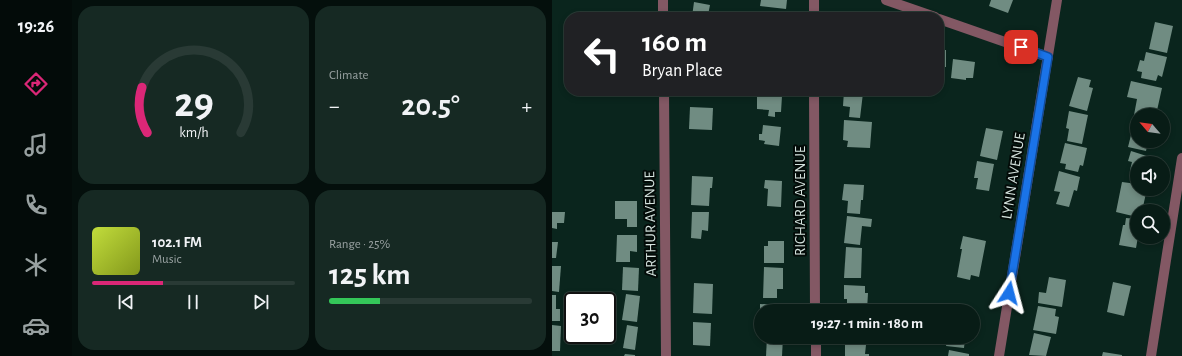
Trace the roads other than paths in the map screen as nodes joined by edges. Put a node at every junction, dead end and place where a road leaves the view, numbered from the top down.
1 (663, 0) edge
2 (814, 0) edge
3 (886, 0) edge
4 (1057, 0) edge
5 (663, 12) edge
6 (814, 12) edge
7 (921, 12) edge
8 (944, 20) edge
9 (1048, 57) junction
10 (664, 96) edge
11 (814, 96) edge
12 (1182, 158) edge
13 (815, 304) edge
14 (816, 344) edge
15 (666, 356) edge
16 (816, 356) edge
17 (999, 356) edge
18 (1150, 356) edge

1 - 5 street
2 - 6 street
3 - 7 street
4 - 9 street, LYNN AVENUE
8 - 9 street
9 - 17 street, LYNN AVENUE
10 - 15 street, ARTHUR AVENUE
11 - 13 street, RICHARD AVENUE
12 - 18 street
14 - 16 street

